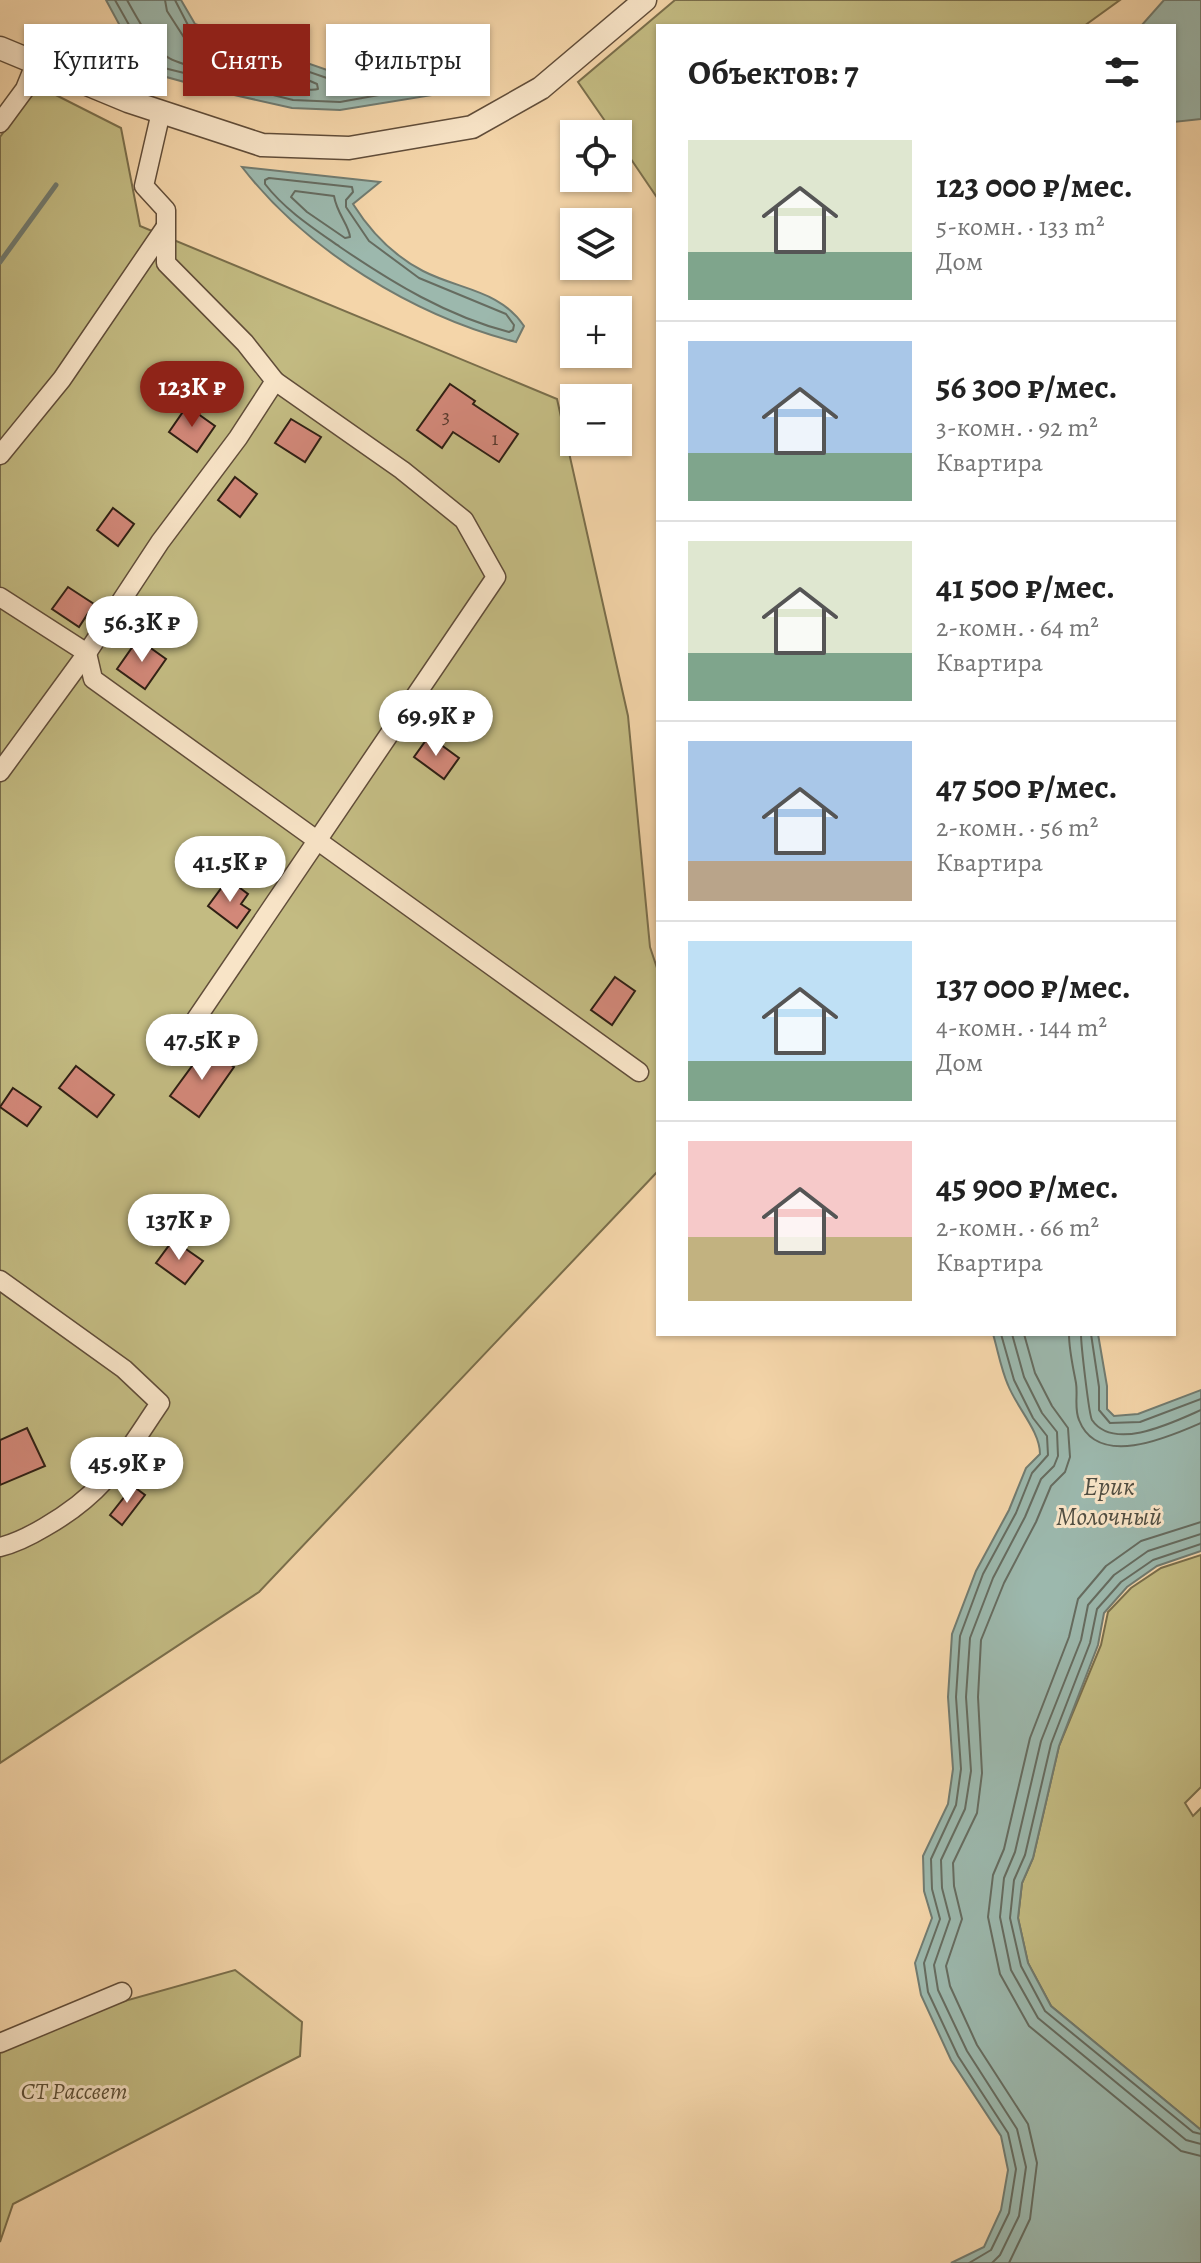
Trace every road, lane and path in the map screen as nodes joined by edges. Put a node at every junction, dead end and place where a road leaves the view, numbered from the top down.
1 (645, 0) edge
2 (0, 48) edge
3 (24, 57) edge
4 (24, 90) edge
5 (121, 96) edge
6 (161, 112) junction
7 (0, 123) edge
8 (165, 228) junction
9 (275, 381) junction
10 (0, 455) edge
11 (0, 597) edge
12 (87, 653) junction
13 (0, 772) edge
14 (315, 840) junction
15 (192, 1025) dead end
16 (639, 1072) dead end
17 (0, 1280) edge
18 (0, 1547) edge
19 (122, 1992) dead end
20 (0, 2043) edge

1 - 6 street
2 - 3 street
4 - 7 street
5 - 6 street
6 - 8 street
8 - 9 street
8 - 10 street
9 - 12 street
9 - 14 street
11 - 12 street
12 - 13 street
12 - 14 street
14 - 15 street
14 - 16 street
17 - 18 street
19 - 20 street

